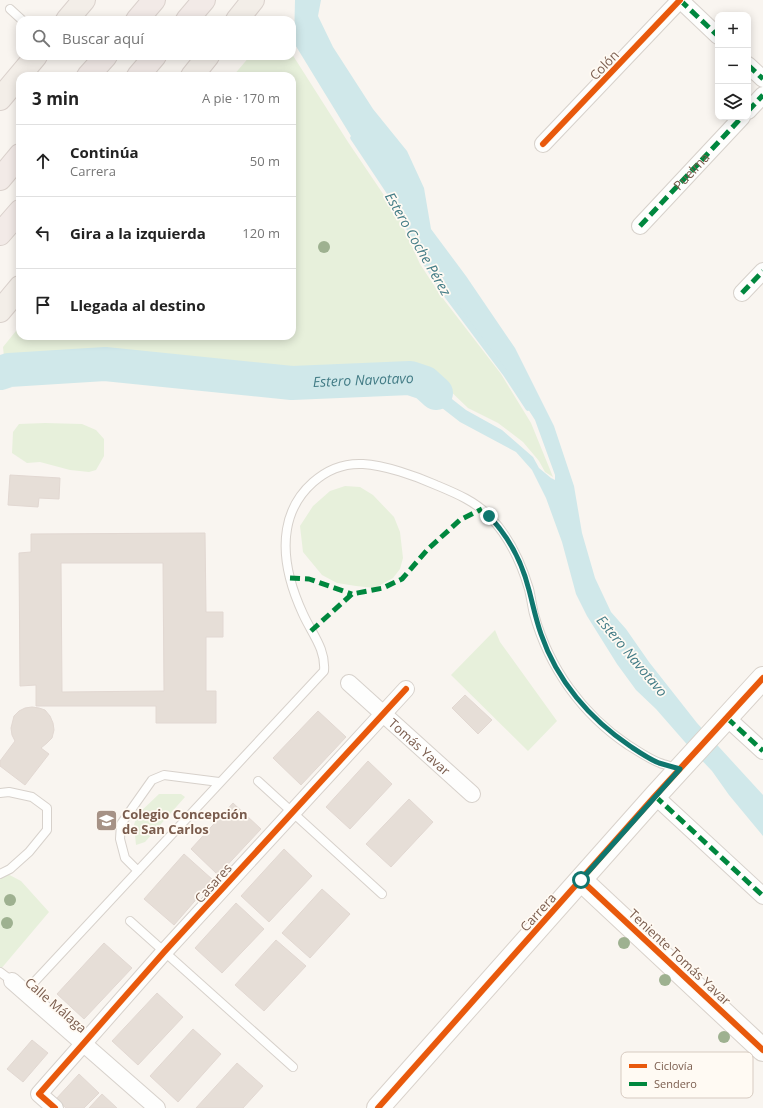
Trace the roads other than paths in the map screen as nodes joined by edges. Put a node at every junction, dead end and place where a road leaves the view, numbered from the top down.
1 (84, 0) edge
2 (154, 0) edge
3 (204, 0) edge
4 (253, 0) edge
5 (680, 0) edge
6 (10, 9) dead end
7 (18, 16) edge
8 (70, 16) edge
9 (140, 16) edge
10 (190, 16) edge
11 (240, 16) edge
12 (715, 33) edge
13 (33, 60) edge
14 (102, 60) edge
15 (152, 60) edge
16 (205, 60) edge
17 (751, 68) edge
18 (23, 72) edge
19 (92, 72) edge
20 (141, 72) edge
21 (195, 72) edge
22 (763, 79) edge
23 (16, 80) edge
24 (763, 95) edge
25 (0, 99) edge
26 (751, 108) edge
27 (739, 120) edge
28 (543, 144) dead end
29 (16, 160) edge
30 (0, 178) edge
31 (16, 216) edge
32 (640, 226) dead end
33 (0, 234) edge
34 (763, 271) edge
35 (16, 292) edge
36 (742, 293) dead end
37 (0, 311) edge
38 (763, 678) edge
39 (349, 683) dead end
40 (406, 689) dead end
41 (383, 713) junction
42 (722, 724) junction
43 (763, 752) edge
44 (684, 764) junction
45 (258, 781) dead end
46 (219, 782) junction
47 (0, 793) edge
48 (472, 794) dead end
49 (655, 796) junction
50 (292, 812) junction
51 (138, 871) junction
52 (0, 874) edge
53 (581, 880) junction
54 (382, 894) dead end
55 (763, 896) edge
56 (130, 921) dead end
57 (165, 951) junction
58 (6, 976) edge
59 (25, 992) junction
60 (83, 1043) junction
61 (763, 1050) edge
62 (293, 1067) dead end
63 (55, 1108) edge
64 (157, 1108) edge
65 (378, 1108) edge

1 - 8 main road
2 - 9 highway
3 - 10 highway
4 - 11 main road
5 - 12 street
5 - 28 street, Colón
6 - 7 lane
13 - 18 main road
14 - 19 highway
15 - 20 highway
16 - 21 main road
17 - 22 street
23 - 25 main road
24 - 26 street
27 - 32 street, Puelma
29 - 30 highway
31 - 33 highway
34 - 36 street
35 - 37 main road
38 - 42 street, Carrera
39 - 41 street, Tomás Yavar
40 - 41 street, Casares
41 - 48 street, Tomás Yavar
41 - 50 street, Casares
42 - 43 street
42 - 44 street, Carrera
44 - 46 lane
44 - 49 street, Carrera
45 - 50 lane
46 - 51 lane
46 - 51 lane
47 - 52 lane
49 - 53 street, Carrera
49 - 55 street
50 - 54 lane
50 - 57 street, Casares
51 - 59 lane
53 - 61 street, Teniente Tomás Yavar
53 - 65 street, Carrera
56 - 57 lane
57 - 60 street, Casares
57 - 62 lane
58 - 59 street, Calle Málaga
59 - 60 street, Calle Málaga
60 - 63 street, Casares
60 - 64 street, Calle Málaga

